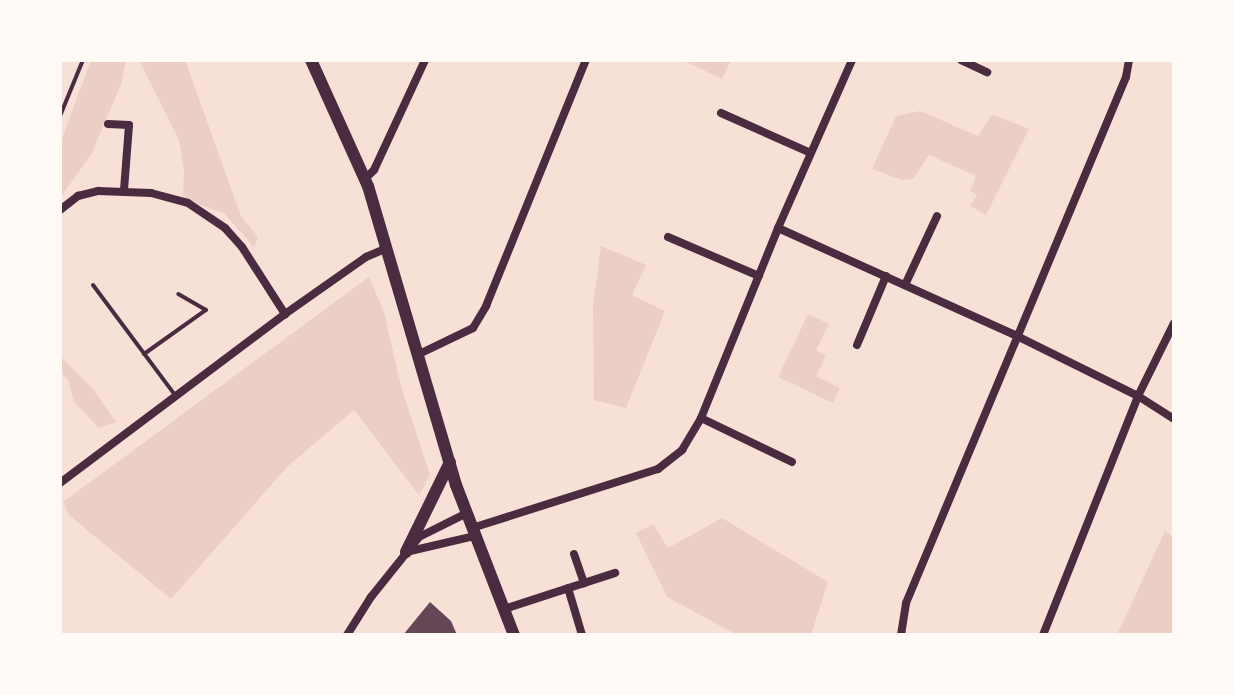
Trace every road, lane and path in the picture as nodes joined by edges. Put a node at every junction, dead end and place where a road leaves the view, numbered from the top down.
1 (83, 60) edge
2 (311, 60) edge
3 (425, 60) edge
4 (586, 60) edge
5 (852, 60) edge
6 (961, 60) edge
7 (1129, 60) edge
8 (987, 72) dead end
9 (721, 113) dead end
10 (60, 116) edge
11 (108, 124) dead end
12 (811, 153) junction
13 (365, 179) junction
14 (124, 190) junction
15 (60, 210) edge
16 (937, 216) dead end
17 (778, 228) junction
18 (668, 237) dead end
19 (387, 248) junction
20 (759, 276) junction
21 (886, 276) junction
22 (93, 285) dead end
23 (905, 285) junction
24 (178, 294) dead end
25 (285, 314) junction
26 (1174, 323) edge
27 (1015, 335) junction
28 (857, 345) dead end
29 (144, 354) junction
30 (417, 355) junction
31 (1138, 396) junction
32 (177, 397) junction
33 (701, 418) junction
34 (1174, 419) edge
35 (450, 462) junction
36 (792, 462) dead end
37 (60, 483) edge
38 (467, 513) junction
39 (473, 532) junction
40 (406, 552) junction
41 (574, 554) dead end
42 (615, 573) dead end
43 (584, 583) junction
44 (568, 588) junction
45 (504, 609) junction
46 (347, 635) edge
47 (514, 635) edge
48 (582, 635) edge
49 (901, 635) edge
50 (1043, 635) edge

1 - 10 lane
2 - 13 main road
3 - 13 street
4 - 30 street
5 - 12 street
6 - 8 street
7 - 27 street
9 - 12 street
11 - 14 street
12 - 17 street
13 - 19 main road
14 - 15 street
14 - 25 street
16 - 23 street
17 - 20 street
17 - 21 street
18 - 20 street
19 - 25 street
19 - 30 main road
20 - 33 street
21 - 23 street
21 - 28 street
22 - 29 lane
23 - 27 street
24 - 29 lane
25 - 32 street
26 - 31 street
27 - 31 street
27 - 49 street
29 - 32 lane
30 - 35 main road
31 - 34 street
31 - 50 street
32 - 37 street
33 - 36 street
33 - 39 street
35 - 38 main road
35 - 40 main road
38 - 39 main road
38 - 40 street
39 - 40 street
39 - 45 main road
40 - 46 street
41 - 43 street
42 - 43 street
43 - 44 street
44 - 45 street
44 - 48 street
45 - 47 main road

